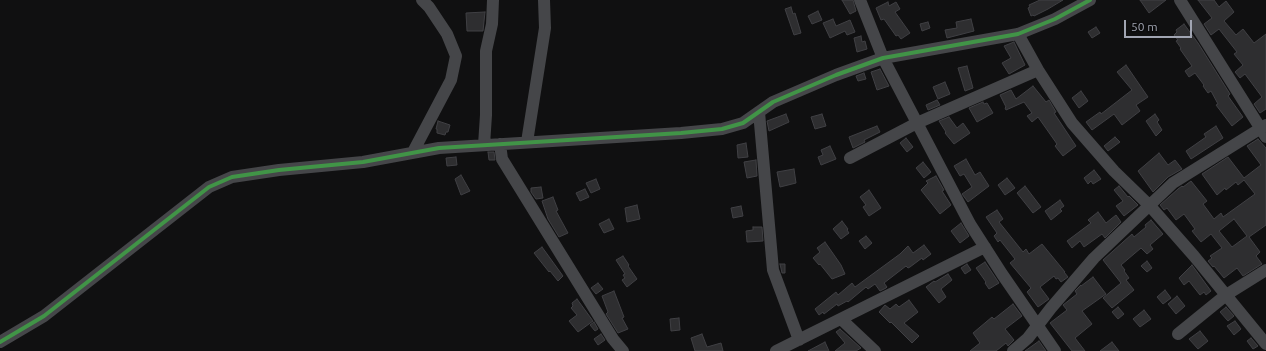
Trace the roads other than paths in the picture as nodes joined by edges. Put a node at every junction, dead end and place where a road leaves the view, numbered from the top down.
1 (422, 0) edge
2 (493, 0) edge
3 (544, 0) edge
4 (860, 0) edge
5 (1180, 0) edge
6 (1088, 1) edge
7 (1018, 34) junction
8 (883, 58) junction
9 (1038, 70) junction
10 (759, 112) junction
11 (917, 123) junction
12 (1264, 130) edge
13 (527, 142) junction
14 (500, 144) junction
15 (484, 145) junction
16 (412, 152) junction
17 (850, 158) dead end
18 (1150, 206) junction
19 (985, 247) junction
20 (1266, 270) edge
21 (1226, 295) junction
22 (841, 319) junction
23 (1038, 325) junction
24 (1178, 334) dead end
25 (799, 340) junction
26 (0, 342) edge
27 (1266, 344) edge
28 (623, 351) edge
29 (776, 351) edge
30 (875, 351) edge
31 (1013, 351) edge
32 (1055, 351) edge

1 - 16 street
2 - 15 street
3 - 13 street
4 - 8 street
5 - 12 street
6 - 7 street
7 - 8 street
7 - 9 street
8 - 10 street
8 - 11 street
9 - 11 street
9 - 18 street
10 - 13 street
10 - 25 street
11 - 17 street
11 - 19 street
12 - 18 street
13 - 14 street
14 - 15 street
14 - 28 street
15 - 16 street
16 - 26 street
18 - 21 street
18 - 23 street
19 - 22 street
19 - 23 street
20 - 21 street
21 - 24 street
21 - 27 street
22 - 25 street
22 - 30 street
23 - 31 street
23 - 32 street
25 - 29 street

